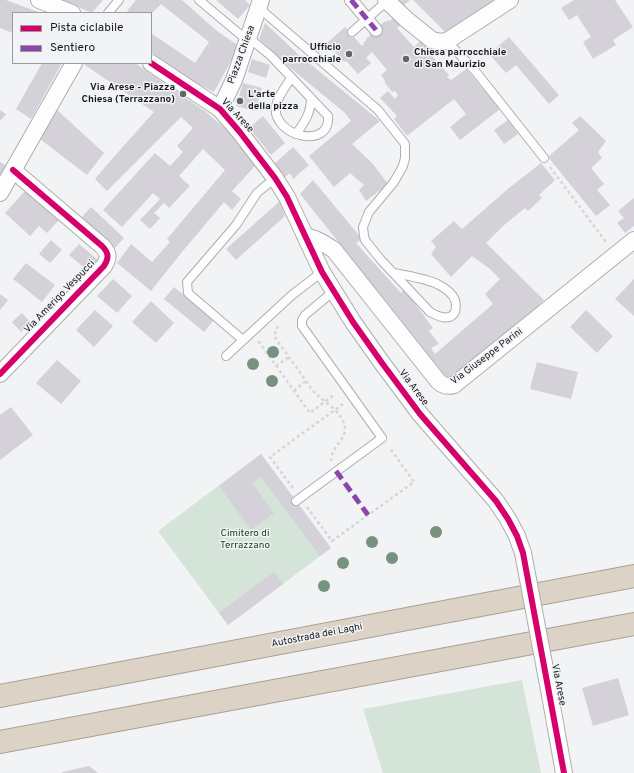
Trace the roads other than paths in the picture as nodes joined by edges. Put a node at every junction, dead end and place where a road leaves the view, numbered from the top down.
1 (39, 0) edge
2 (119, 0) edge
3 (199, 0) edge
4 (351, 0) edge
5 (510, 0) edge
6 (386, 1) edge
7 (260, 4) edge
8 (69, 12) edge
9 (109, 12) edge
10 (366, 19) junction
11 (376, 30) dead end
12 (352, 32) dead end
13 (248, 39) junction
14 (447, 40) junction
15 (73, 64) edge
16 (152, 64) edge
17 (291, 78) junction
18 (311, 98) junction
19 (220, 109) junction
20 (296, 134) junction
21 (544, 158) road end
22 (14, 170) junction
23 (275, 178) junction
24 (0, 193) edge
25 (305, 236) junction
26 (634, 240) edge
27 (322, 272) junction
28 (394, 273) junction
29 (334, 291) junction
30 (243, 340) junction
31 (226, 356) dead end
32 (0, 374) edge
33 (296, 501) dead end
34 (634, 576) edge
35 (634, 624) edge
36 (0, 696) edge
37 (0, 742) edge
38 (564, 773) edge

1 - 8 street
2 - 9 lane
3 - 13 lane
4 - 10 street
5 - 14 street
6 - 10 lane
6 - 14 street
7 - 13 street, Piazza Chiesa
7 - 28 lane
10 - 11 street
10 - 12 lane
13 - 17 lane
13 - 19 street, Piazza Chiesa
14 - 21 lane
15 - 22 street
16 - 19 street, Via Arese
17 - 18 lane
17 - 20 lane
18 - 20 lane
18 - 20 lane
19 - 23 street, Via Arese
22 - 24 street
22 - 32 street, Via Amerigo Vespucci
23 - 25 street, Via Arese
23 - 30 lane
25 - 26 street, Via Giuseppe Parini
25 - 27 street, Via Arese
27 - 29 street, Via Arese
27 - 30 lane
28 - 28 lane
29 - 33 lane
29 - 38 street, Via Arese, bridge
30 - 31 lane
34 - 36 highway, Autostrada dei Laghi
35 - 37 highway

